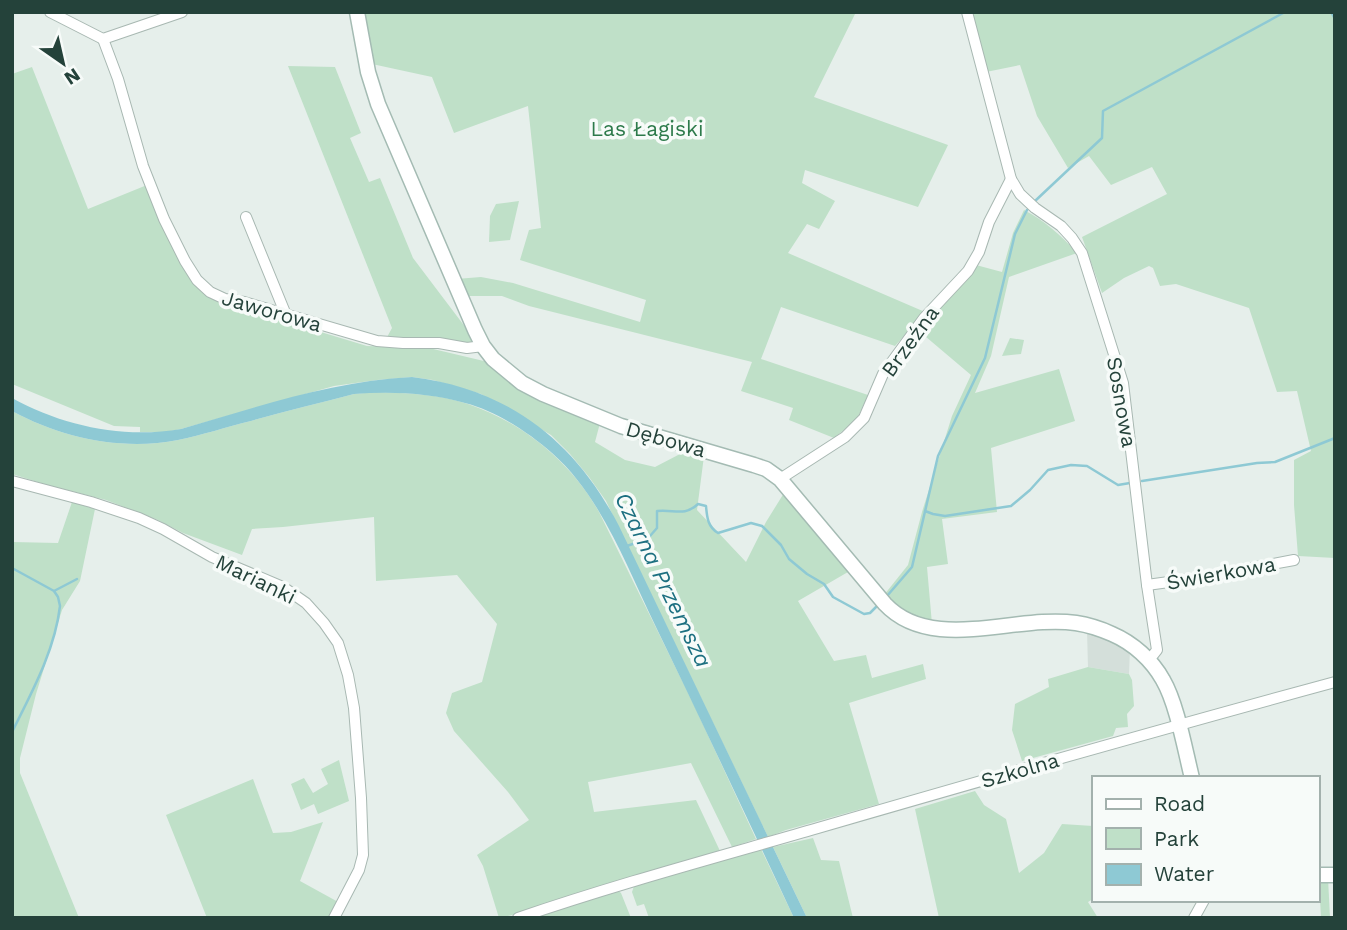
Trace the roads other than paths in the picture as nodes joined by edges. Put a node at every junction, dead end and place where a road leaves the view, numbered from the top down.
1 (50, 12) edge
2 (182, 12) edge
3 (357, 12) edge
4 (967, 12) edge
5 (103, 39) junction
6 (1011, 179) junction
7 (246, 217) dead end
8 (286, 314) junction
9 (483, 346) junction
10 (780, 479) junction
11 (12, 481) edge
12 (1294, 560) dead end
13 (1147, 585) junction
14 (1149, 660) junction
15 (1335, 682) edge
16 (1178, 724) junction
17 (1191, 776) edge
18 (1203, 902) edge
19 (334, 918) edge
20 (518, 918) edge
21 (1194, 918) edge

1 - 5 street
2 - 5 street
3 - 9 street, Dębowa
4 - 6 street, Sosnowa
5 - 8 street, Jaworowa
6 - 10 street, Brzeźna
6 - 13 street, Sosnowa
7 - 8 street
8 - 9 street, Jaworowa
9 - 10 street, Dębowa
10 - 14 street, Dębowa
11 - 19 street, Marianki
12 - 13 street, Świerkowa
13 - 14 street, Sosnowa
14 - 16 street
15 - 16 street, Szkolna
16 - 17 street
16 - 20 street, Szkolna
18 - 21 street

